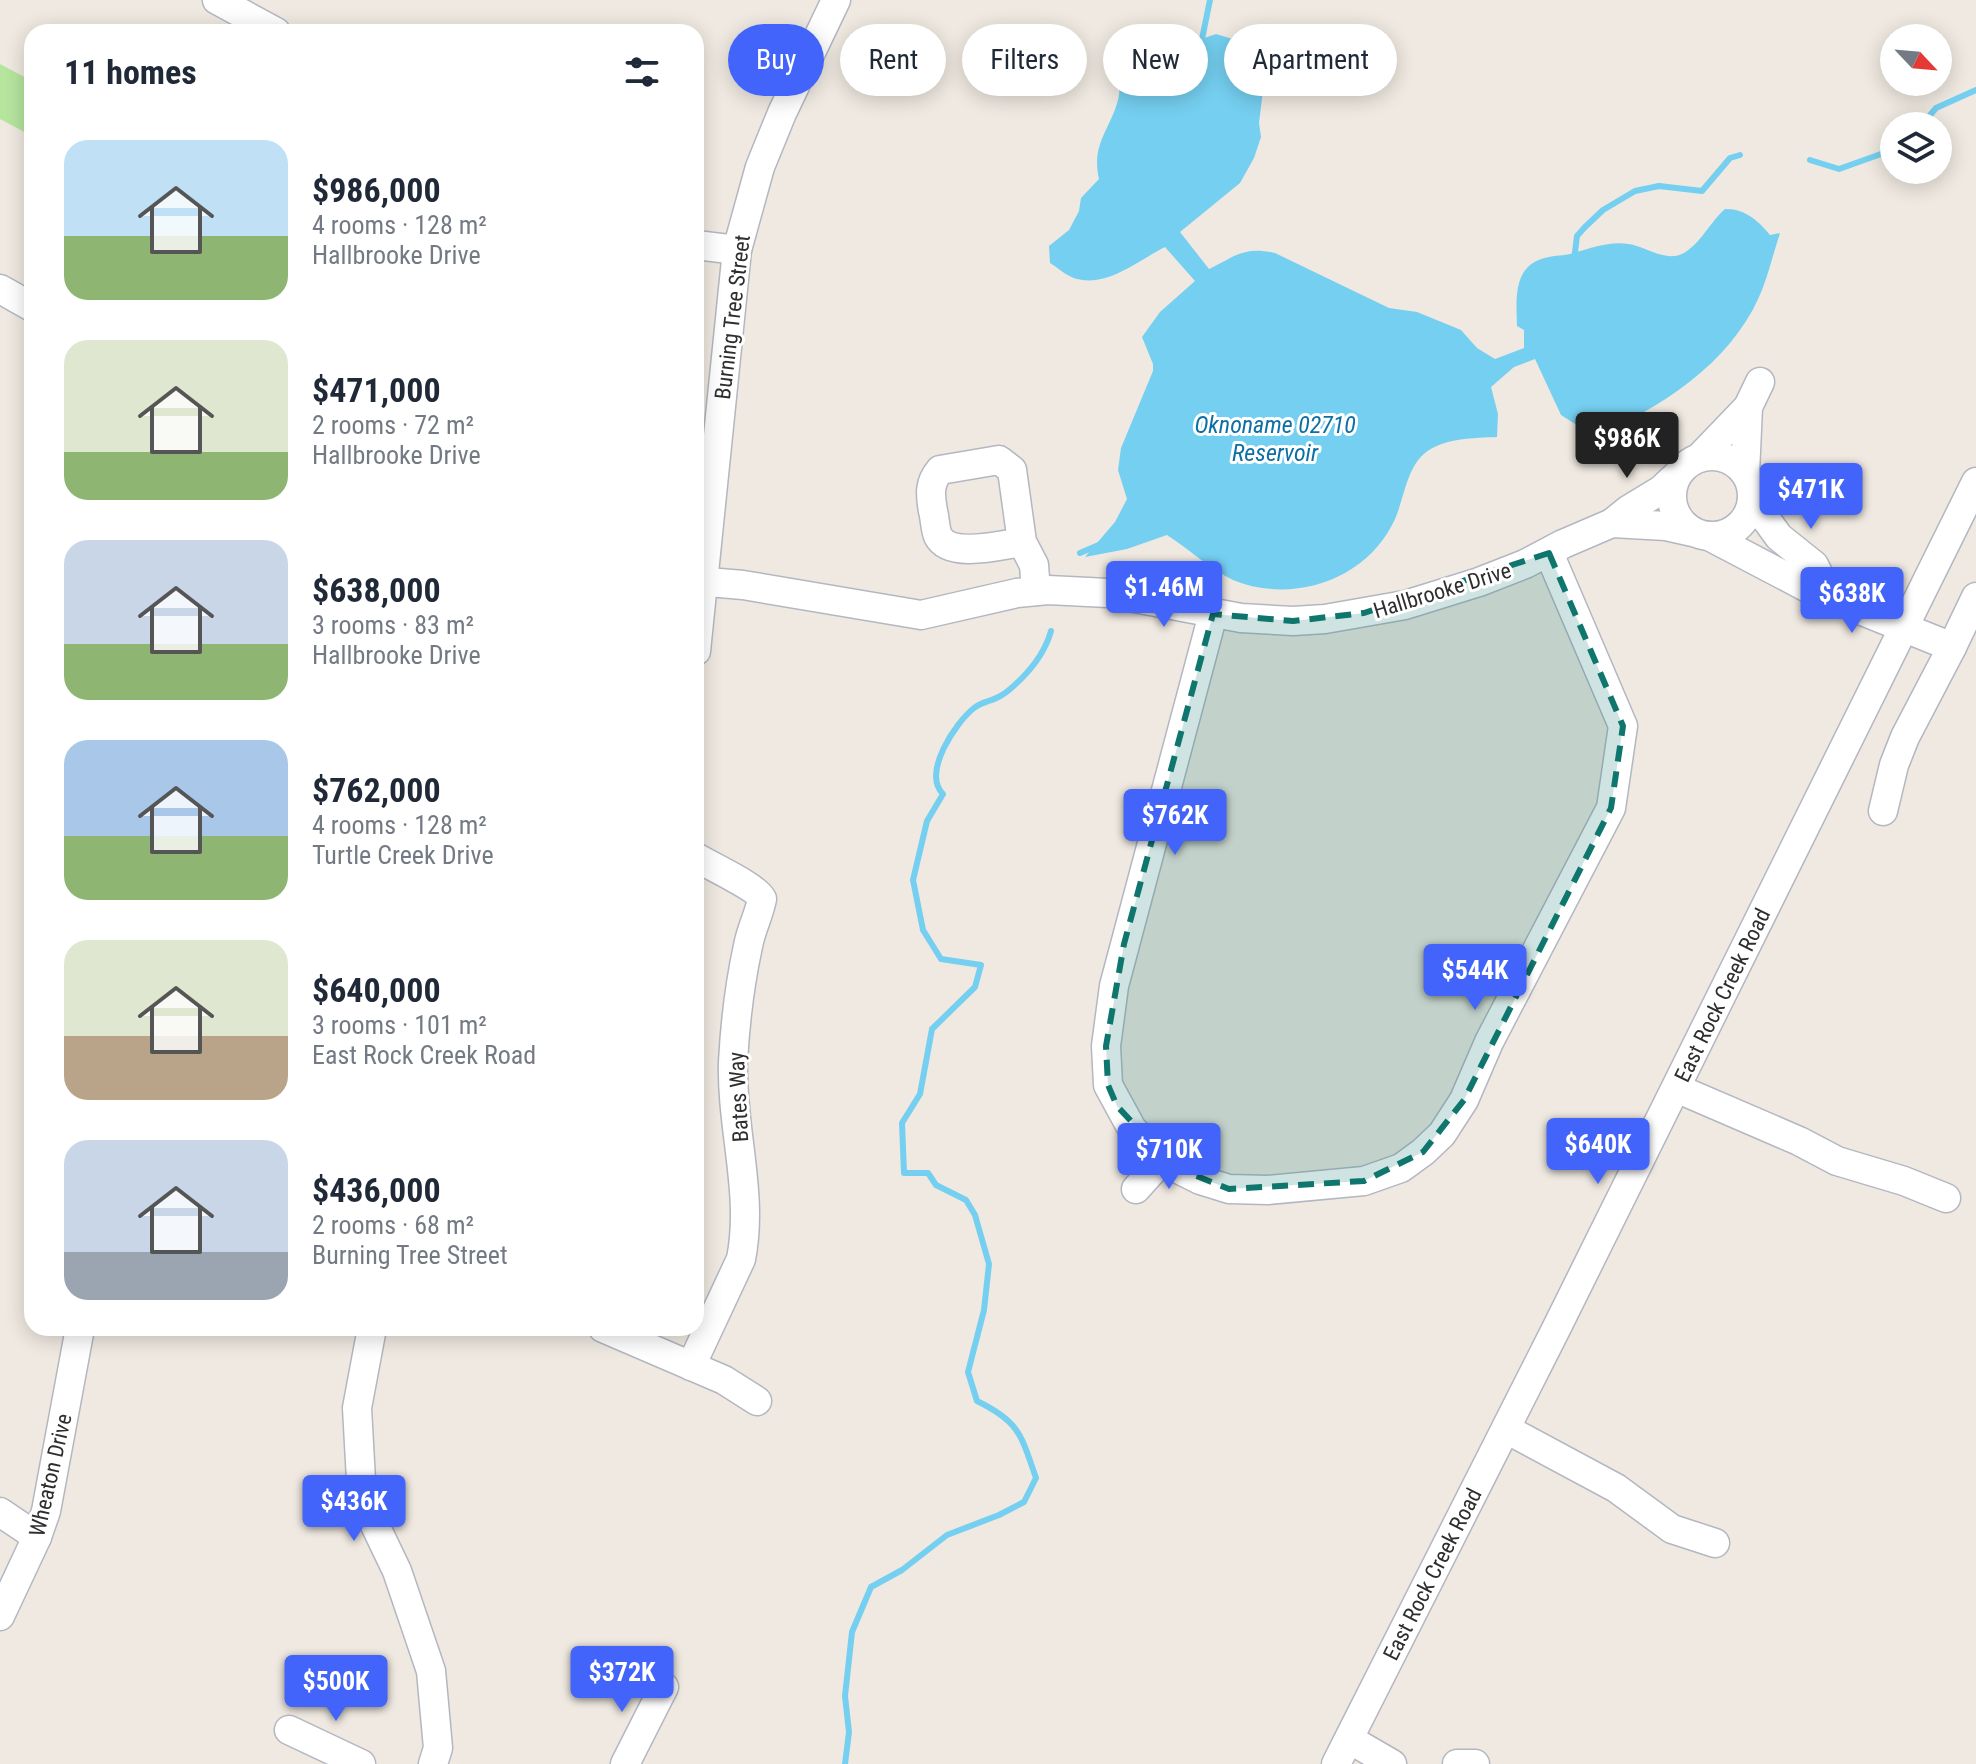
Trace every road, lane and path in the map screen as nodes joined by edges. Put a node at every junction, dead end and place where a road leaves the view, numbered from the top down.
1 (217, 0) edge
2 (836, 0) edge
3 (261, 24) edge
4 (704, 246) edge
5 (737, 250) junction
6 (0, 289) edge
7 (24, 302) edge
8 (1700, 457) junction
9 (1676, 476) junction
10 (1976, 482) edge
11 (1748, 486) junction
12 (1612, 523) junction
13 (1701, 534) junction
14 (704, 537) edge
15 (1022, 542) dead end
16 (1549, 553) junction
17 (704, 581) edge
18 (1036, 591) junction
19 (1827, 591) junction
20 (1976, 597) edge
21 (1213, 614) junction
22 (1903, 628) junction
23 (1952, 647) junction
24 (1883, 811) dead end
25 (704, 862) edge
26 (1676, 1088) junction
27 (1163, 1159) junction
28 (1136, 1189) dead end
29 (1946, 1198) dead end
30 (79, 1336) edge
31 (370, 1336) edge
32 (622, 1336) edge
33 (691, 1366) junction
34 (757, 1401) dead end
35 (1506, 1429) junction
36 (0, 1512) edge
37 (0, 1529) edge
38 (37, 1537) junction
39 (1715, 1543) dead end
40 (0, 1616) edge
41 (664, 1687) dead end
42 (289, 1730) dead end
43 (1342, 1752) edge
44 (361, 1764) edge
45 (433, 1764) edge
46 (625, 1764) edge
47 (1392, 1764) edge
48 (1457, 1764) edge
49 (1475, 1764) edge

1 - 3 street
2 - 5 street, Burning Tree Street
4 - 5 street
5 - 14 street, Burning Tree Street
6 - 7 street
8 - 9 street, Hallbrooke Drive
8 - 11 street, Hallbrooke Drive
8 - 11 street
9 - 12 street, Hallbrooke Drive
9 - 13 street, Hallbrooke Drive
10 - 22 street, East Rock Creek Road
11 - 13 street
11 - 19 street, Hallbrooke Drive
12 - 13 street, Hallbrooke Drive
12 - 16 street, Hallbrooke Drive
13 - 19 street, Hallbrooke Drive
15 - 18 street
16 - 21 street, Hallbrooke Drive
16 - 27 street
17 - 18 street, Hallbrooke Drive
18 - 21 street, Hallbrooke Drive
19 - 22 street, Hallbrooke Drive
20 - 23 street
21 - 27 street
22 - 23 street, Hallbrooke Drive
22 - 26 street, East Rock Creek Road
23 - 24 street
25 - 33 street, Bates Way
26 - 29 street
26 - 35 street, East Rock Creek Road
27 - 28 street
30 - 38 street, Wheaton Drive
31 - 45 street
32 - 33 street
33 - 34 street
35 - 39 street
35 - 43 street, East Rock Creek Road
36 - 38 street
37 - 38 street
38 - 40 street, Wheaton Drive
41 - 46 street
42 - 44 street
43 - 47 street
48 - 49 street

